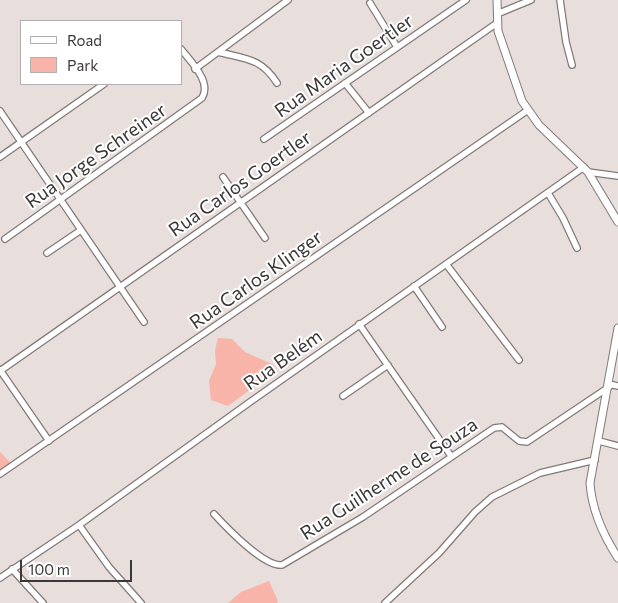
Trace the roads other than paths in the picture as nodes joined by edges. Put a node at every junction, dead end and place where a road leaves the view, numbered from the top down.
1 (288, 0) edge
2 (466, 0) edge
3 (497, 0) edge
4 (531, 0) edge
5 (560, 0) edge
6 (370, 4) dead end
7 (496, 14) junction
8 (497, 23) junction
9 (398, 47) junction
10 (182, 50) edge
11 (218, 52) junction
12 (572, 64) dead end
13 (195, 69) junction
14 (277, 83) dead end
15 (345, 83) junction
16 (103, 85) edge
17 (528, 110) junction
18 (0, 112) edge
19 (369, 113) junction
20 (264, 139) dead end
21 (21, 142) junction
22 (0, 156) edge
23 (586, 170) junction
24 (618, 176) edge
25 (223, 177) dead end
26 (548, 192) junction
27 (60, 199) junction
28 (240, 202) junction
29 (616, 214) edge
30 (618, 222) edge
31 (81, 230) junction
32 (265, 238) dead end
33 (4, 239) dead end
34 (577, 248) dead end
35 (47, 253) dead end
36 (446, 264) junction
37 (120, 286) junction
38 (414, 286) junction
39 (144, 322) dead end
40 (359, 324) junction
41 (442, 326) dead end
42 (618, 328) edge
43 (519, 360) dead end
44 (388, 366) junction
45 (0, 371) edge
46 (609, 386) junction
47 (618, 386) edge
48 (342, 396) dead end
49 (49, 441) junction
50 (598, 441) junction
51 (618, 446) edge
52 (451, 456) junction
53 (595, 460) junction
54 (0, 474) edge
55 (214, 514) dead end
56 (79, 525) junction
57 (618, 558) edge
58 (12, 569) junction
59 (0, 578) edge
60 (43, 603) edge
61 (141, 603) edge
62 (385, 603) edge

1 - 11 street
2 - 9 street, Rua Maria Goertler
3 - 7 street
4 - 7 street
5 - 12 street
6 - 9 street
7 - 8 street
8 - 17 street
8 - 19 street, Rua Carlos Goertler
9 - 15 street, Rua Maria Goertler
10 - 13 street
11 - 13 street
11 - 14 street
13 - 27 street, Rua Jorge Schreiner
15 - 19 street
15 - 20 street, Rua Maria Goertler
16 - 21 street
17 - 23 street
17 - 49 street, Rua Carlos Klinger
18 - 21 street
19 - 28 street, Rua Carlos Goertler
21 - 22 street
21 - 27 street
23 - 24 street
23 - 26 street, Rua Belém
23 - 29 street
25 - 28 street
26 - 34 street
26 - 36 street, Rua Belém
27 - 31 street
27 - 33 street, Rua Jorge Schreiner
28 - 32 street
28 - 37 street, Rua Carlos Goertler
29 - 30 street
31 - 35 street
31 - 37 street
36 - 38 street, Rua Belém
36 - 43 street
37 - 39 street
37 - 45 street, Rua Carlos Goertler
38 - 40 street, Rua Belém
38 - 41 street
40 - 44 street
40 - 56 street, Rua Belém
42 - 46 street
44 - 48 street
44 - 52 street
45 - 49 street
46 - 47 street
46 - 50 street
46 - 52 street, Rua Guilherme de Souza
49 - 54 street, Rua Carlos Klinger
50 - 51 street
50 - 53 street
52 - 55 street, Rua Guilherme de Souza
53 - 57 street
53 - 62 street
56 - 58 street, Rua Belém
56 - 61 street
58 - 59 street, Rua Belém
58 - 60 street

